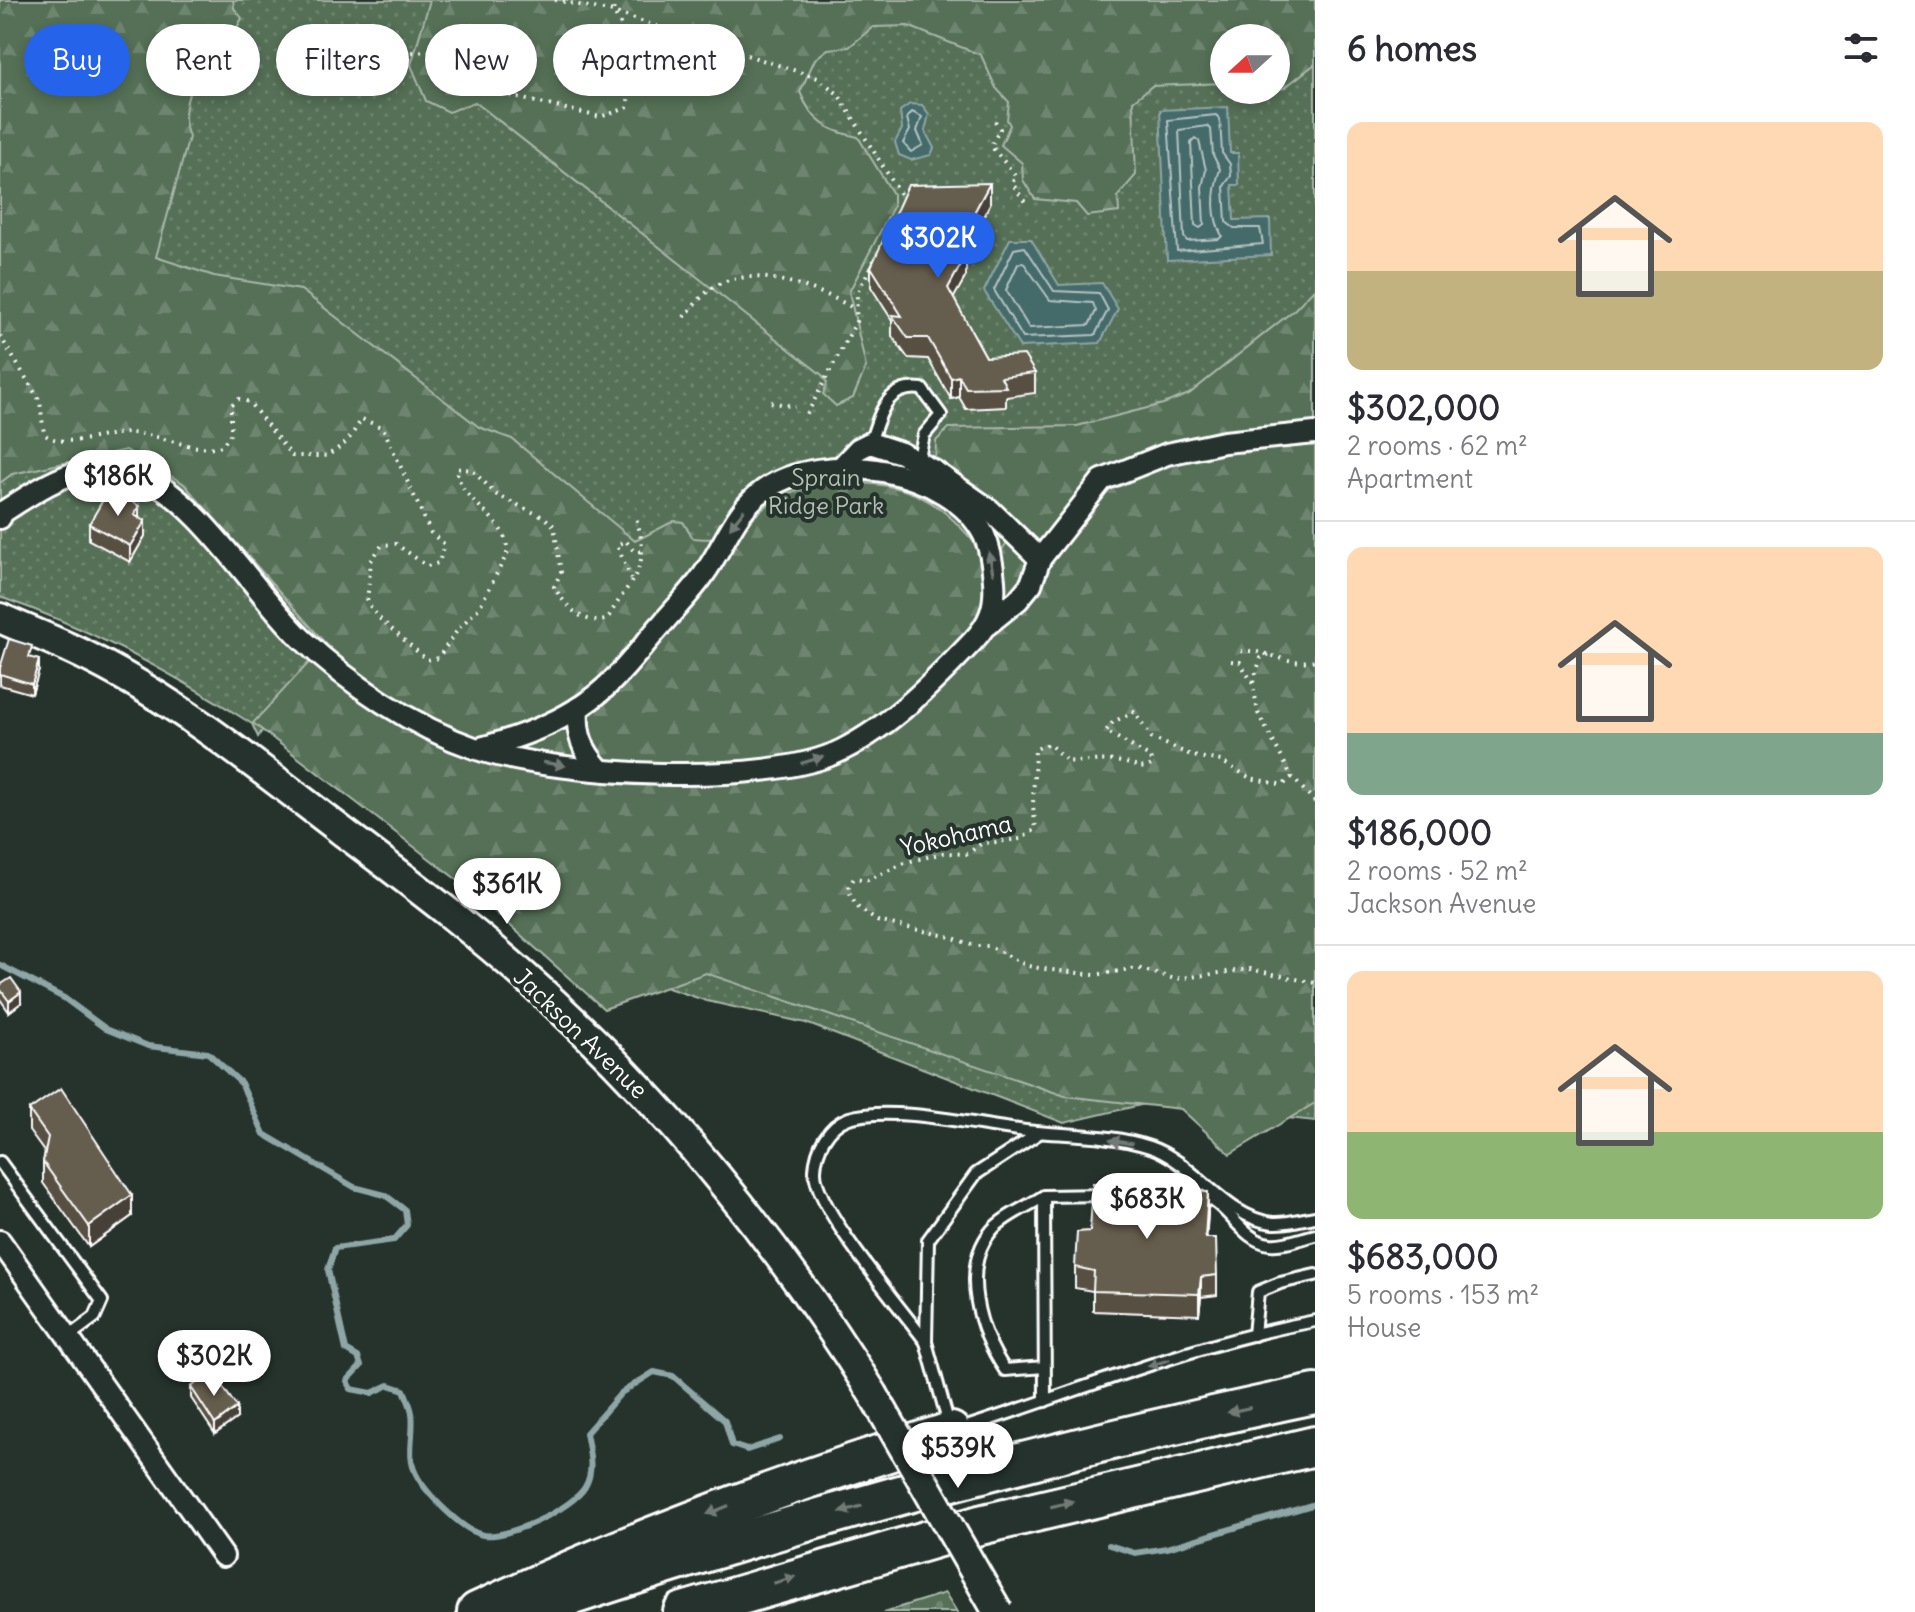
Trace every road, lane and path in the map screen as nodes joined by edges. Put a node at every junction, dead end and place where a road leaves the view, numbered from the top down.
1 (555, 0) edge
2 (612, 0) edge
3 (613, 12) junction
4 (409, 52) edge
5 (995, 121) dead end
6 (1027, 205) dead end
7 (898, 213) edge
8 (878, 253) edge
9 (854, 309) junction
10 (684, 317) dead end
11 (0, 336) edge
12 (771, 402) dead end
13 (795, 407) dead end
14 (807, 414) dead end
15 (1315, 433) edge
16 (870, 443) junction
17 (918, 462) junction
18 (843, 465) junction
19 (635, 514) dead end
20 (0, 518) edge
21 (643, 552) junction
22 (1040, 559) junction
23 (631, 582) junction
24 (0, 618) edge
25 (987, 625) junction
26 (1241, 651) dead end
27 (1271, 654) junction
28 (1315, 660) edge
29 (1231, 661) dead end
30 (1253, 684) junction
31 (578, 708) junction
32 (477, 749) junction
33 (600, 770) junction
34 (1292, 777) junction
35 (1315, 802) edge
36 (1315, 983) edge
37 (1039, 1133) junction
38 (0, 1162) edge
39 (1123, 1195) edge
40 (1186, 1195) edge
41 (1044, 1196) junction
42 (1315, 1217) edge
43 (1315, 1235) edge
44 (0, 1241) edge
45 (1315, 1275) edge
46 (1315, 1321) edge
47 (1254, 1335) junction
48 (68, 1337) junction
49 (926, 1342) junction
50 (1045, 1367) junction
51 (1315, 1394) edge
52 (1045, 1401) junction
53 (951, 1432) junction
54 (1315, 1446) edge
55 (223, 1556) dead end
56 (477, 1612) edge
57 (522, 1612) edge
58 (683, 1612) edge
59 (998, 1612) edge

1 - 3 path
2 - 3 path
3 - 4 path
3 - 7 path
5 - 6 path
8 - 9 path
9 - 10 path
9 - 14 path
11 - 23 path
12 - 13 path
15 - 22 street
16 - 17 street
16 - 17 lane
16 - 18 street
17 - 22 street
25 -> 18 street
18 -> 31 street
19 - 21 path
20 - 32 street
21 - 23 path
21 - 23 path
22 - 25 street
24 - 59 main road, Jackson Avenue, bridge
33 -> 25 street
26 - 27 path
27 - 28 path
27 - 30 path
29 - 30 path
30 - 34 path
31 - 32 street
31 - 33 street
32 -> 33 street
34 - 35 path
34 - 36 path, Yokohama
42 -> 37 lane
37 - 49 lane
37 - 49 lane
38 - 48 lane
39 - 41 lane
40 - 43 lane
41 - 50 lane
41 - 50 lane
44 - 48 street
45 - 47 lane
46 - 47 lane
47 -> 52 lane
48 - 55 street
49 - 53 lane
50 - 52 lane
51 -> 57 highway
52 - 53 lane
53 -> 56 highway
58 -> 54 highway

